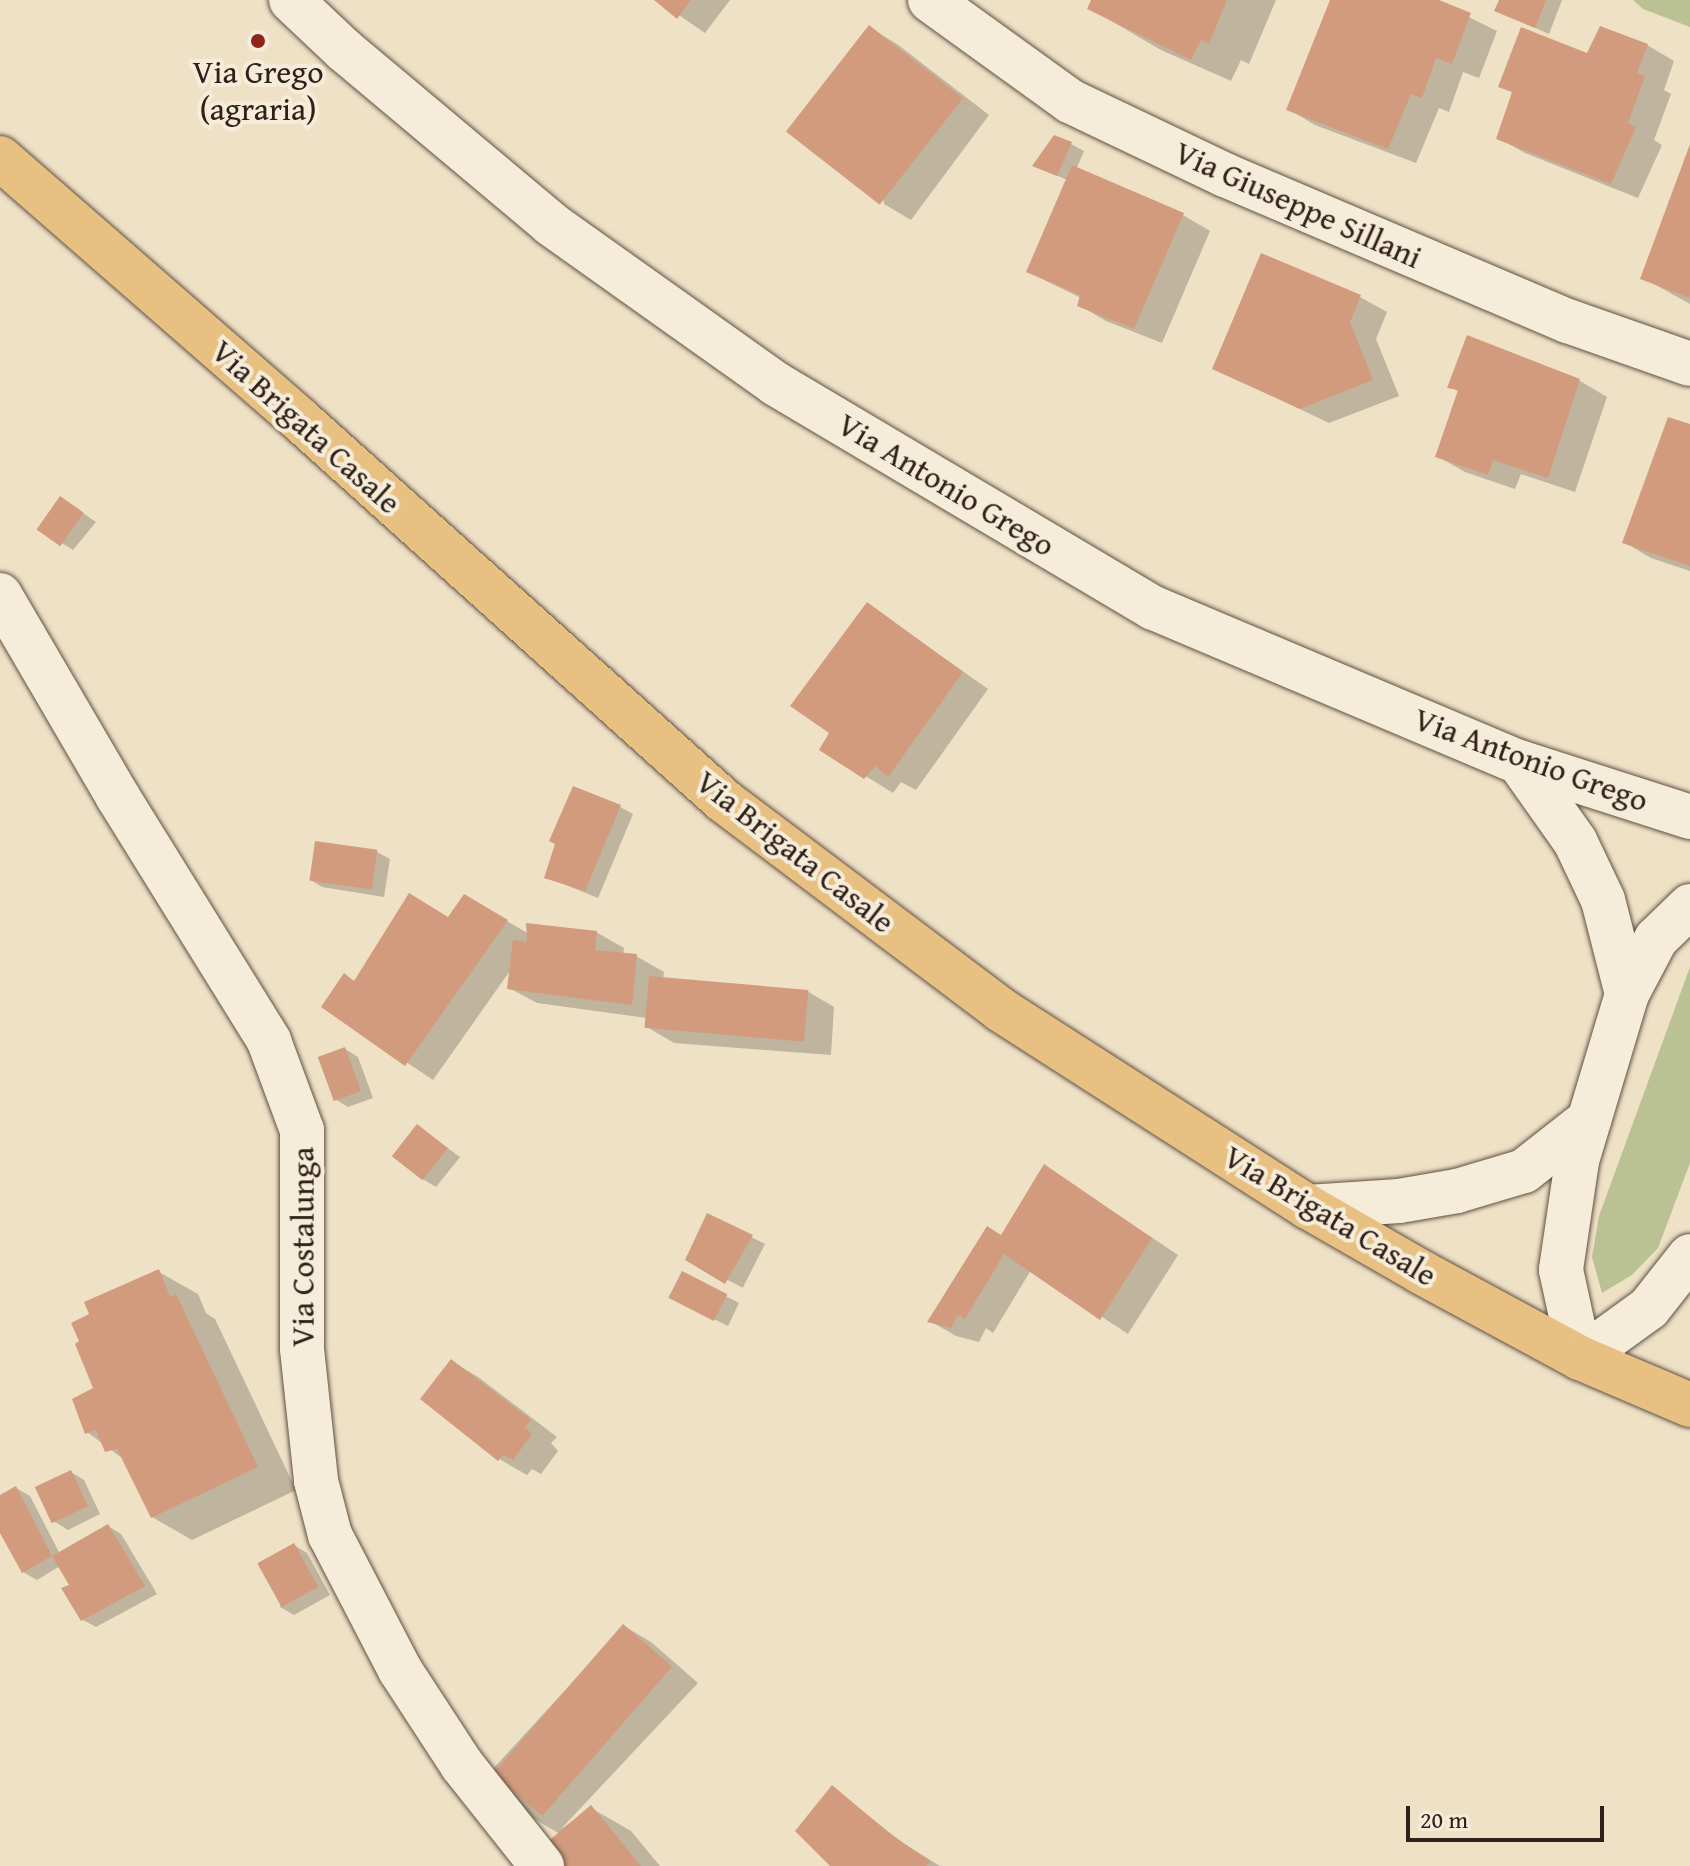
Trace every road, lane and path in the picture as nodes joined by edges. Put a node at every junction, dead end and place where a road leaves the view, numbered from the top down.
1 (291, 0) edge
2 (930, 0) edge
3 (0, 158) edge
4 (1690, 364) edge
5 (0, 595) edge
6 (1519, 762) junction
7 (1690, 817) edge
8 (1690, 906) edge
9 (1627, 994) junction
10 (1589, 1120) junction
11 (1308, 1207) junction
12 (1690, 1256) edge
13 (1580, 1358) junction
14 (1690, 1405) edge
15 (542, 1866) edge

1 - 6 street, Via Antonio Grego
2 - 4 street, Via Giuseppe Sillani
3 - 11 main road, Via Brigata Casale
5 - 15 street, Via Costalunga
6 - 7 street, Via Antonio Grego
6 - 9 street
8 - 9 street
9 - 10 street
10 - 11 street
10 - 13 street
11 - 13 main road, Via Brigata Casale
12 - 13 street
13 - 14 main road, Via Brigata Casale

